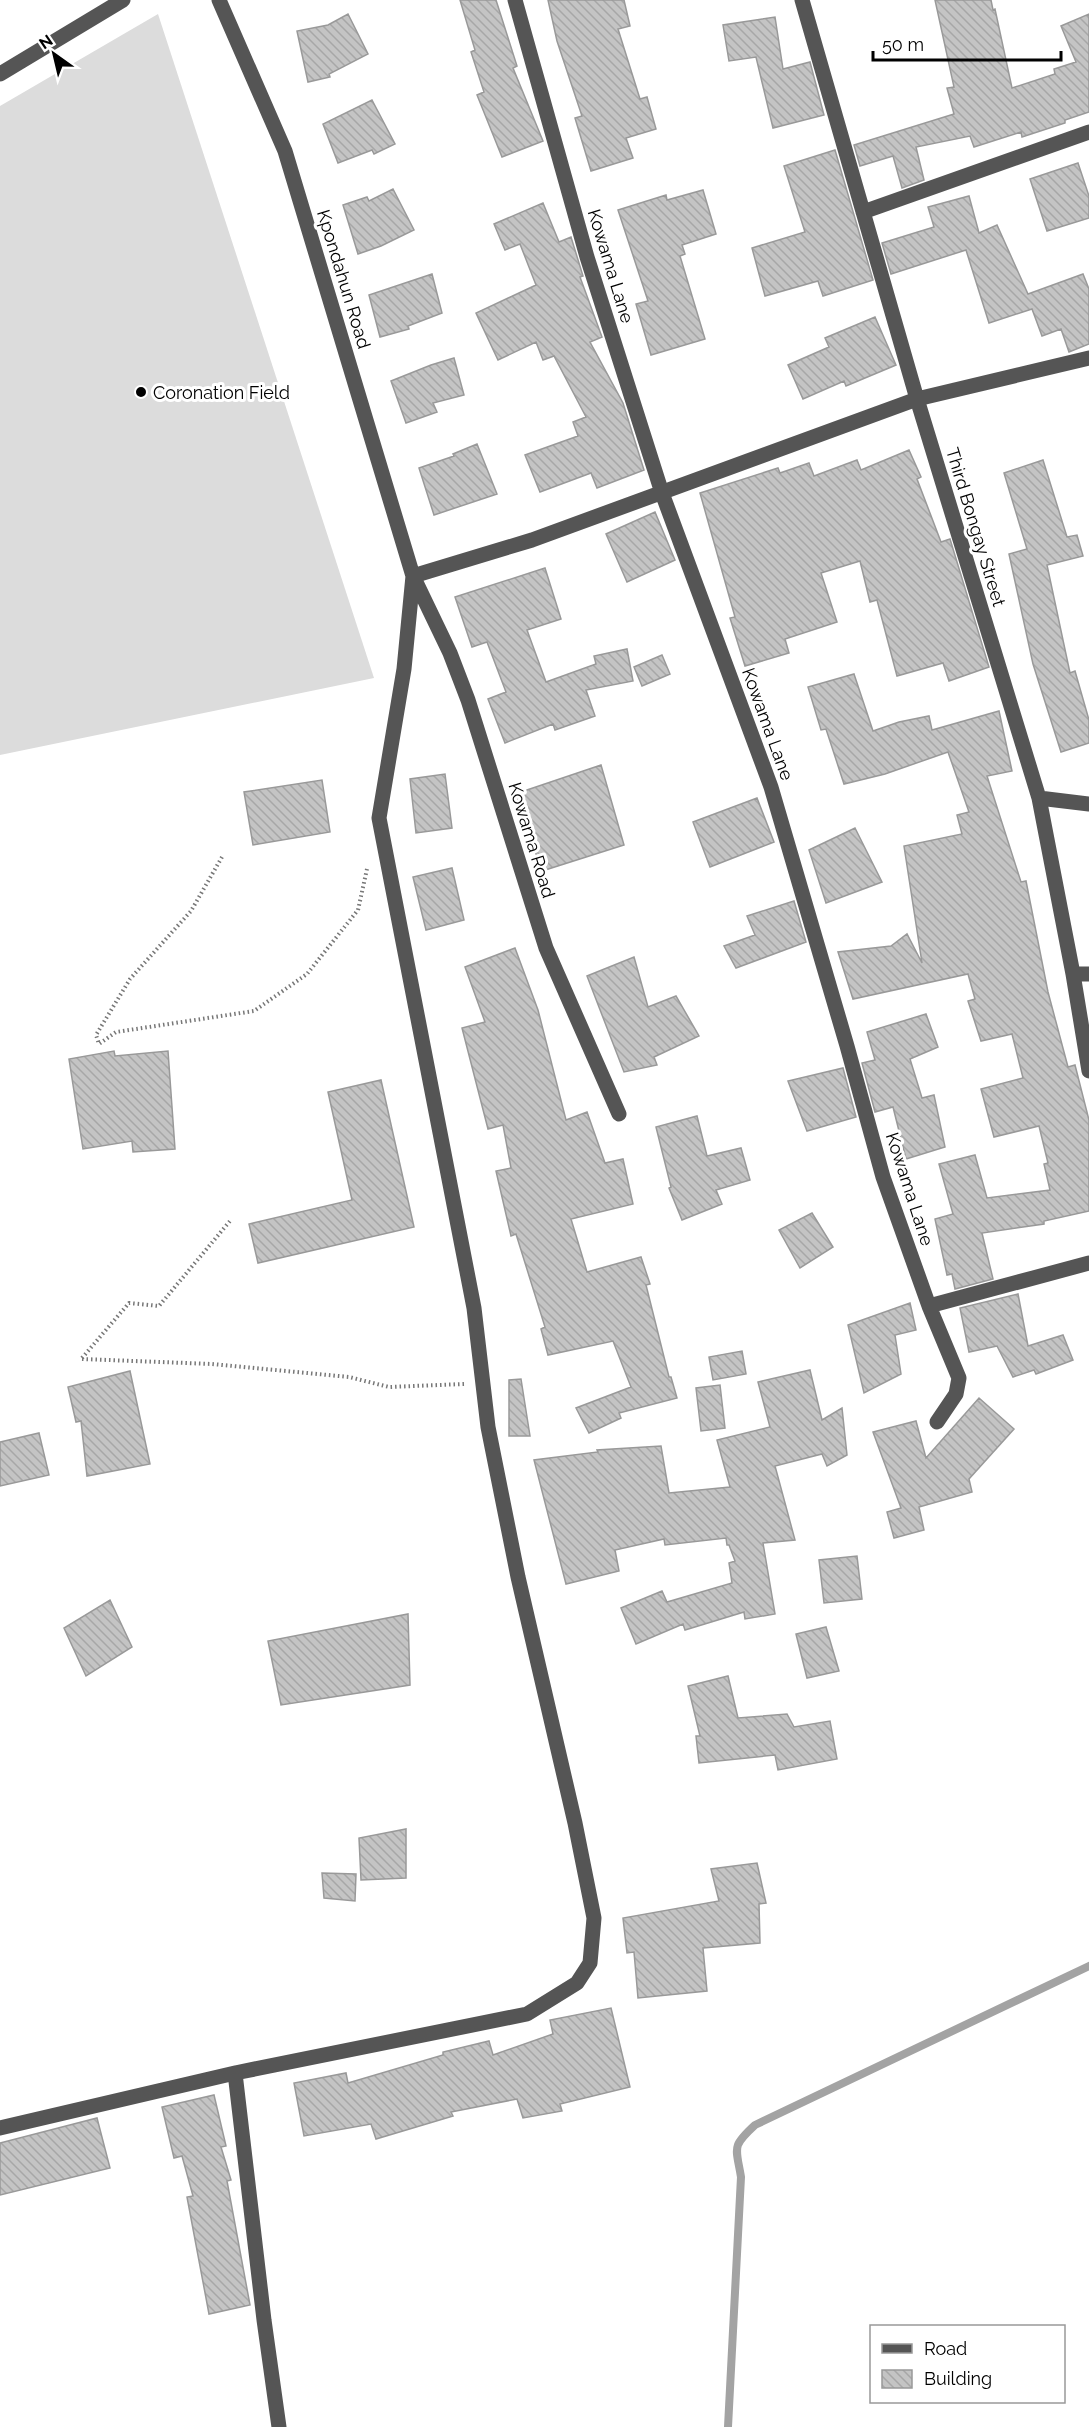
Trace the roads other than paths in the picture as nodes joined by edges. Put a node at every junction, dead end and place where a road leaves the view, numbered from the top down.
1 (123, 0) edge
2 (219, 0) edge
3 (515, 0) edge
4 (802, 0) edge
5 (0, 74) edge
6 (1089, 132) edge
7 (863, 212) junction
8 (1089, 358) edge
9 (917, 399) junction
10 (662, 493) junction
11 (413, 576) junction
12 (1039, 798) junction
13 (1089, 804) edge
14 (1081, 974) edge
15 (1089, 1071) edge
16 (619, 1114) dead end
17 (1089, 1263) edge
18 (929, 1306) junction
19 (937, 1422) dead end
20 (235, 2073) junction
21 (0, 2128) edge
22 (279, 2427) edge

1 - 5 street
2 - 11 street, Kpondahun Road
3 - 10 street, Kowama Lane
4 - 7 street, Third Bongay Street
6 - 7 street
7 - 9 street, Third Bongay Street
8 - 9 street
9 - 10 street
9 - 12 street, Third Bongay Street
10 - 11 street
10 - 18 street, Kowama Lane
11 - 16 street, Kowama Road
11 - 20 street
12 - 13 street
12 - 14 street, Third Bongay Street
14 - 15 street, Third Bongay Street
17 - 18 street
18 - 19 street, Kowama Lane
20 - 21 street
20 - 22 street

